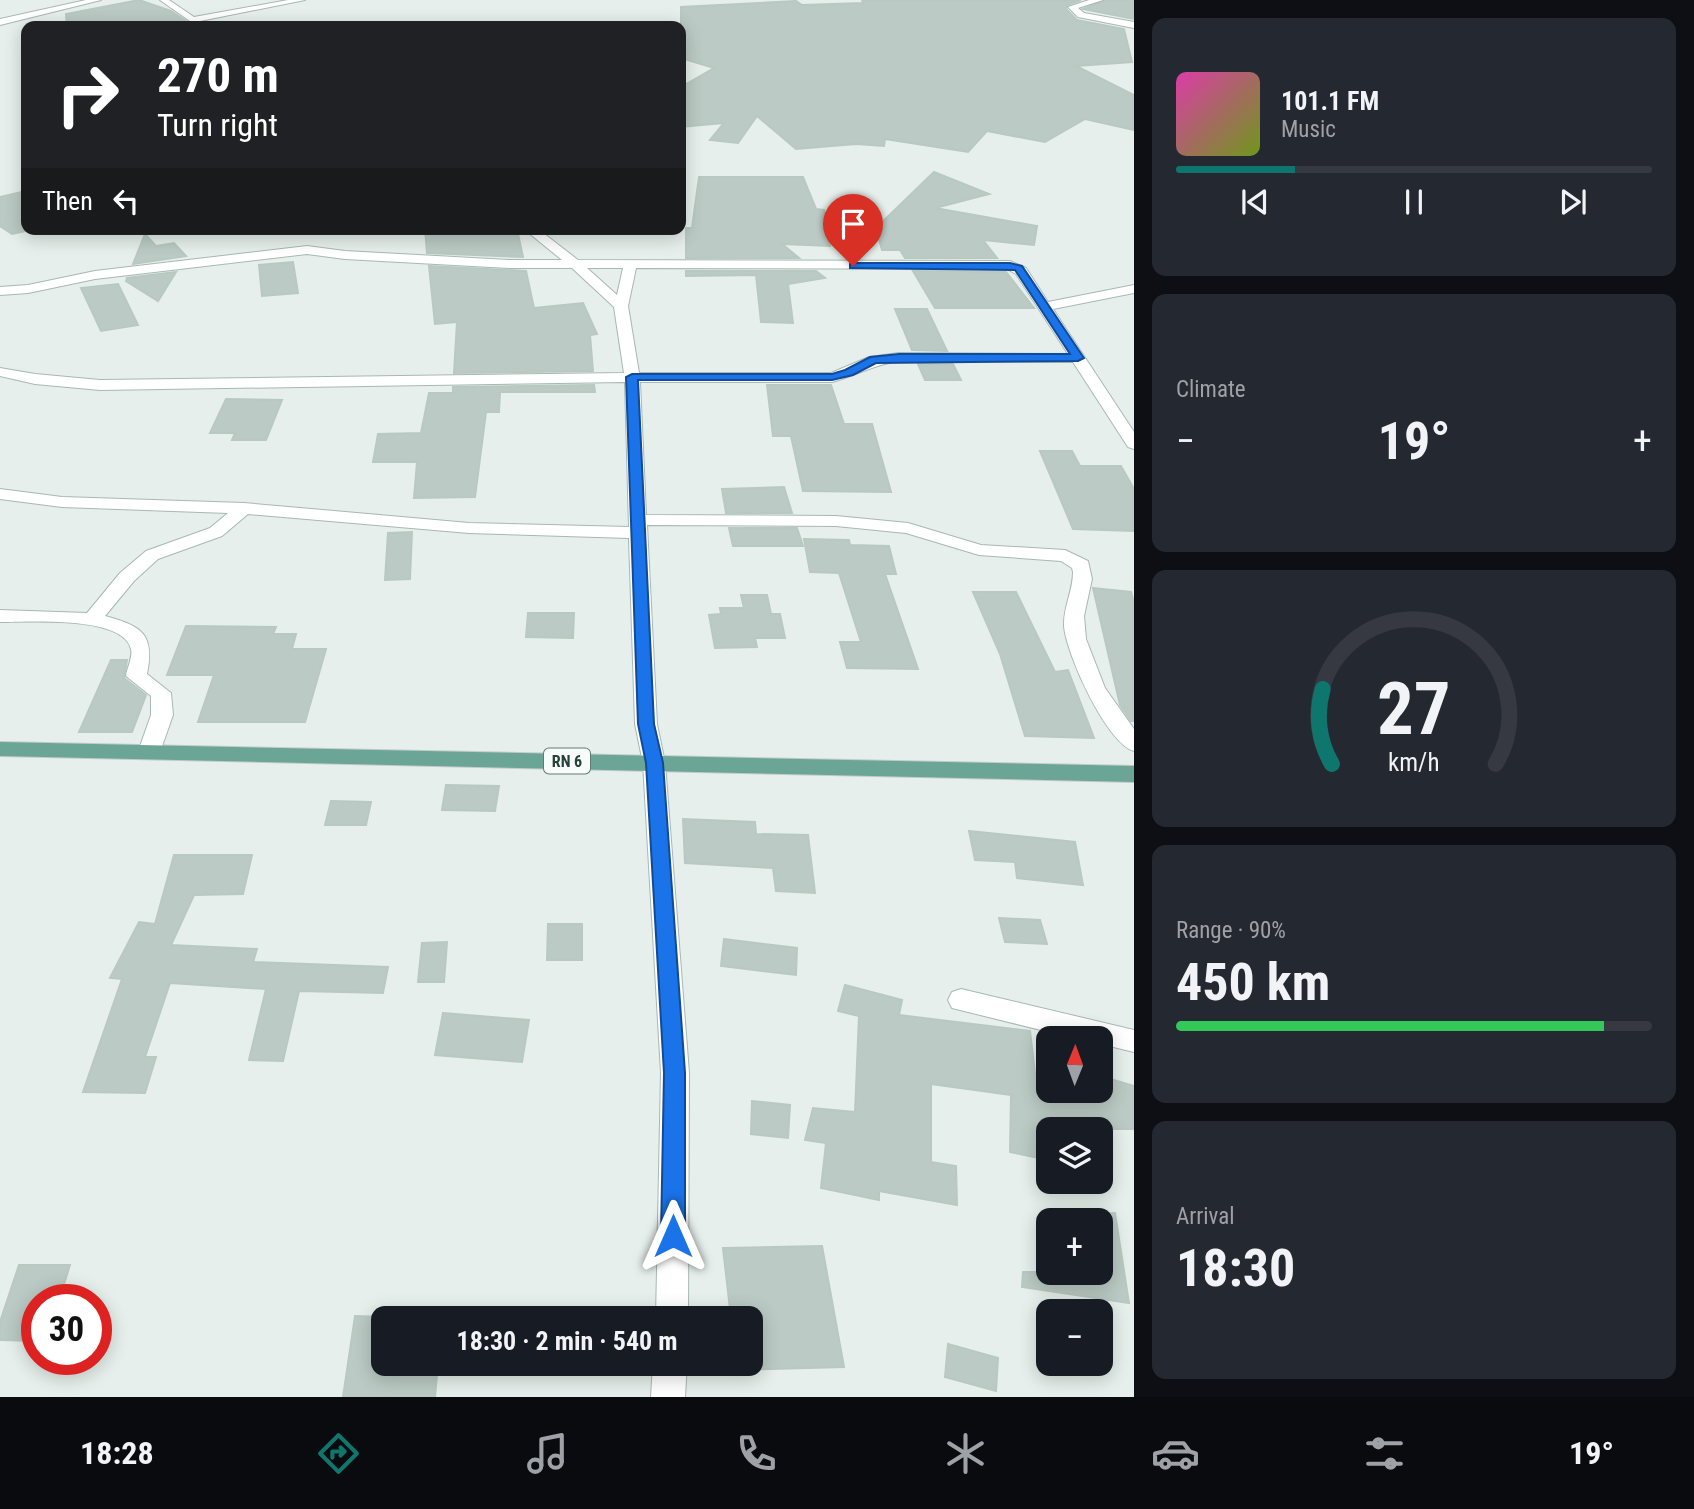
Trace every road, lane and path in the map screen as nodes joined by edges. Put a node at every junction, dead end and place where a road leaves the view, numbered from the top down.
1 (97, 0) edge
2 (164, 0) edge
3 (301, 0) edge
4 (1099, 0) edge
5 (192, 20) joint
6 (0, 22) edge
7 (1134, 25) edge
8 (538, 235) edge
9 (630, 264) junction
10 (576, 265) junction
11 (1134, 289) edge
12 (0, 291) edge
13 (621, 306) junction
14 (1044, 307) junction
15 (1078, 358) junction
16 (0, 372) edge
17 (632, 377) junction
18 (1134, 444) edge
19 (0, 494) edge
20 (244, 508) junction
21 (638, 526) junction
22 (0, 616) edge
23 (93, 619) junction
24 (1134, 744) edge
25 (0, 749) edge
26 (149, 752) junction
27 (654, 763) junction
28 (1134, 774) edge
29 (961, 1000) dead end
30 (1134, 1041) edge
31 (673, 1306) edge
32 (669, 1376) edge
33 (668, 1397) edge

1 - 6 street
2 - 5 street
3 - 5 street
4 - 7 street
8 - 10 street
9 - 10 street
9 - 13 street
9 - 14 street
10 - 12 street
10 - 13 street
11 - 14 street
13 - 17 street
14 - 15 street
15 - 17 street
15 - 18 street
16 - 17 street
17 - 21 street
19 - 20 street
20 - 21 street
20 - 23 street
21 - 24 street
21 - 27 street
22 - 23 street
23 - 26 street
25 - 26 main road, RN 6
26 - 27 main road, RN 6
27 - 28 main road, RN 6
27 - 31 street
29 - 30 street
32 - 33 street

